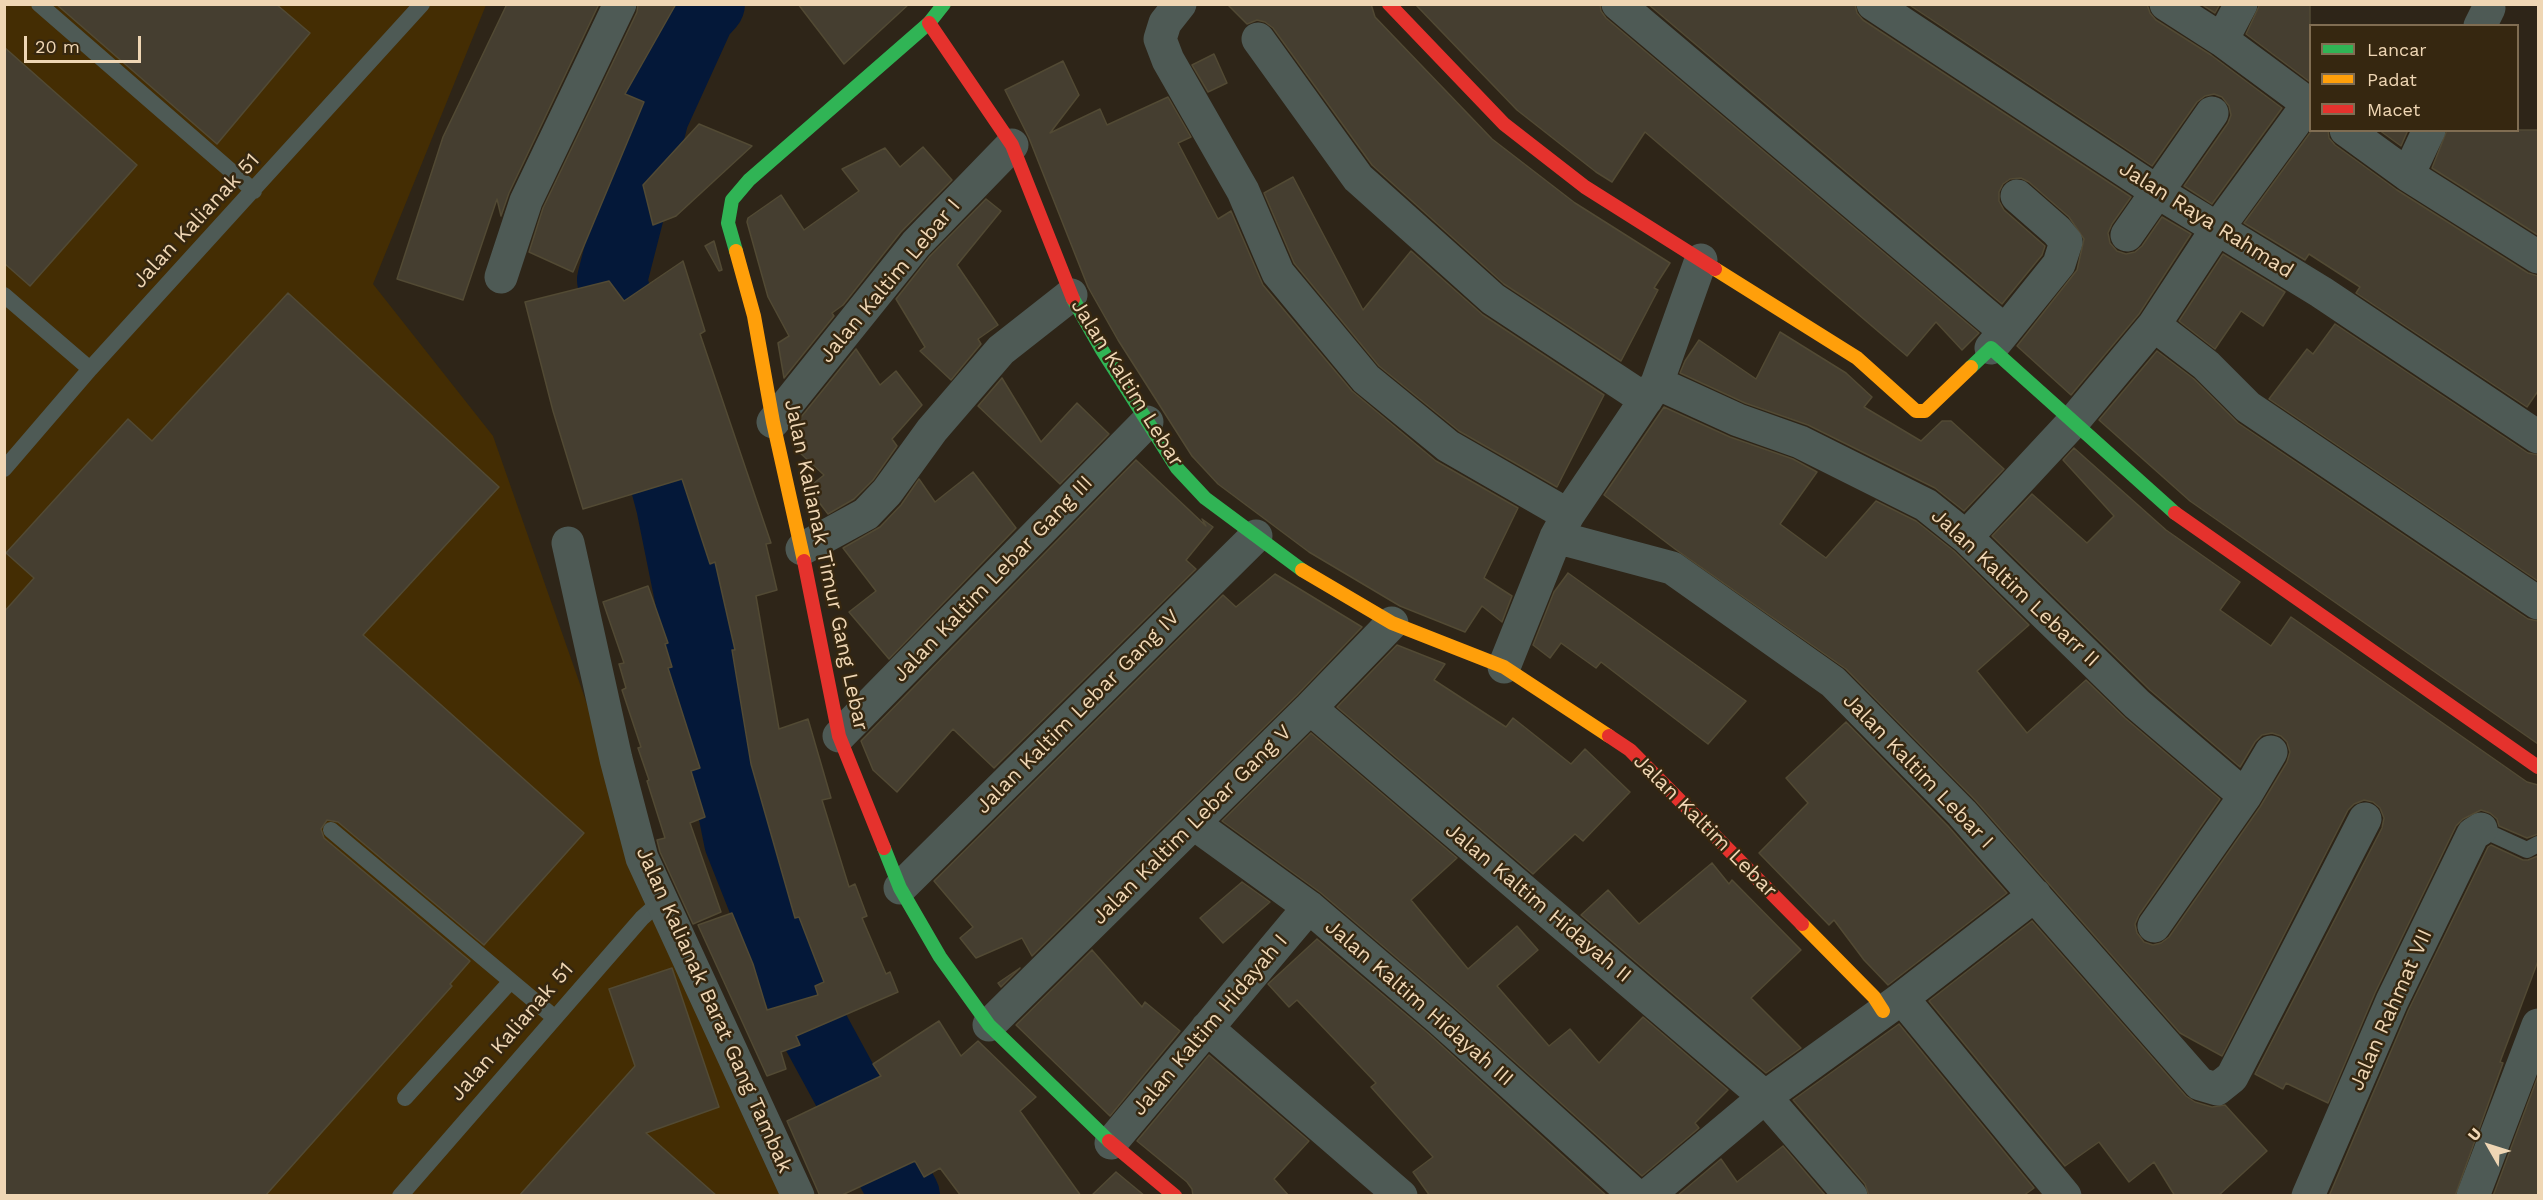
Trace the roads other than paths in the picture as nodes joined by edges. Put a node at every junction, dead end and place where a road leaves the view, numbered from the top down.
1 (39, 4) edge
2 (422, 4) edge
3 (620, 4) edge
4 (944, 4) edge
5 (1180, 4) edge
6 (1389, 4) edge
7 (1618, 4) edge
8 (1873, 4) edge
9 (2166, 4) edge
10 (2241, 4) edge
11 (929, 23) junction
12 (1258, 39) dead end
13 (2222, 40) junction
14 (2309, 103) edge
15 (2309, 105) edge
16 (2211, 113) dead end
17 (2349, 132) edge
18 (2428, 132) edge
19 (1012, 145) junction
20 (2408, 175) junction
21 (255, 191) junction
22 (2156, 191) junction
23 (2017, 196) dead end
24 (2217, 229) junction
25 (2127, 235) dead end
26 (2538, 257) edge
27 (1701, 260) junction
28 (501, 277) dead end
29 (4, 295) edge
30 (1071, 295) junction
31 (2154, 325) junction
32 (1998, 339) junction
33 (90, 369) junction
34 (1652, 391) junction
35 (773, 422) junction
36 (1147, 422) junction
37 (2073, 422) junction
38 (2538, 436) edge
39 (4, 469) edge
40 (1562, 526) junction
41 (1256, 536) junction
42 (1966, 537) junction
43 (568, 543) dead end
44 (802, 549) junction
45 (2538, 603) edge
46 (1392, 623) junction
47 (1504, 667) junction
48 (1310, 708) junction
49 (839, 736) junction
50 (2271, 752) dead end
51 (2538, 767) edge
52 (2245, 796) junction
53 (2365, 819) dead end
54 (1193, 823) junction
55 (331, 830) dead end
56 (2481, 830) joint
57 (2538, 844) edge
58 (900, 888) junction
59 (2035, 895) junction
60 (661, 901) junction
61 (1310, 907) junction
62 (2154, 926) dead end
63 (511, 981) junction
64 (1892, 1004) junction
65 (555, 1018) junction
66 (989, 1025) junction
67 (2538, 1025) edge
68 (1207, 1028) junction
69 (1765, 1097) junction
70 (405, 1098) dead end
71 (1111, 1143) junction
72 (400, 1196) edge
73 (798, 1196) edge
74 (1175, 1196) edge
75 (1401, 1196) edge
76 (1636, 1196) edge
77 (1647, 1196) edge
78 (1851, 1196) edge
79 (2065, 1196) edge
80 (2308, 1196) edge
81 (2473, 1196) edge

1 - 21 lane
2 - 21 lane, Jalan Kalianak 51
3 - 28 street
4 - 11 street, Jalan Kalianak Timur Gang Lebar
5 - 40 street, Jalan Kaltim Lebar I
6 - 27 street
7 - 32 street
8 - 22 street, Jalan Raya Rahmad
9 - 13 street
10 - 13 street
11 - 19 street, Jalan Kaltim Lebar
11 - 35 street, Jalan Kalianak Timur Gang Lebar
12 - 34 street, Jalan Kaltim Lebarr II
13 - 14 street
15 - 24 street
16 - 22 street
17 - 20 street
18 - 20 street
19 - 30 street, Jalan Kaltim Lebar
19 - 35 street, Jalan Kaltim Lebar I
20 - 26 street
21 - 33 lane, Jalan Kalianak 51
22 - 24 street, Jalan Raya Rahmad
22 - 25 street
23 - 32 street
24 - 31 street
24 - 38 street, Jalan Raya Rahmad
27 - 32 street
27 - 34 street
29 - 33 lane
30 - 36 street, Jalan Kaltim Lebar
30 - 44 street
31 - 37 street
31 - 45 street
32 - 37 street
33 - 39 lane, Jalan Kalianak 51
34 - 40 street
34 - 42 street, Jalan Kaltim Lebarr II
35 - 44 street, Jalan Kalianak Timur Gang Lebar
36 - 41 street, Jalan Kaltim Lebar
36 - 49 street, Jalan Kaltim Lebar Gang III
37 - 42 street
37 - 51 street
40 - 47 street
40 - 59 street, Jalan Kaltim Lebar I
41 - 46 street, Jalan Kaltim Lebar
41 - 58 street, Jalan Kaltim Lebar Gang IV
42 - 52 street, Jalan Kaltim Lebarr II
43 - 60 street, Jalan Kalianak Barat Gang Tambak
44 - 49 street, Jalan Kalianak Timur Gang Lebar
46 - 47 street, Jalan Kaltim Lebar
46 - 48 street, Jalan Kaltim Lebar Gang V
47 - 64 street, Jalan Kaltim Lebar
48 - 54 street, Jalan Kaltim Lebar Gang V
48 - 69 street, Jalan Kaltim Hidayah II
49 - 58 street, Jalan Kalianak Timur Gang Lebar
50 - 52 street
52 - 62 street
53 - 59 street, Jalan Kaltim Lebar I
54 - 61 street, Jalan Kaltim Hidayah III
54 - 66 street, Jalan Kaltim Lebar Gang V
55 - 63 lane
56 - 57 lane
56 - 80 street, Jalan Rahmat VII
58 - 66 street, Jalan Kalianak Timur Gang Lebar
59 - 64 street
60 - 65 lane, Jalan Kalianak 51
60 - 73 street, Jalan Kalianak Barat Gang Tambak
61 - 68 street, Jalan Kaltim Hidayah I
61 - 76 street, Jalan Kaltim Hidayah III
63 - 65 lane
63 - 70 lane
64 - 69 street
64 - 79 street
65 - 72 lane, Jalan Kalianak 51
66 - 71 street, Jalan Kalianak Timur Gang Lebar
67 - 81 street
68 - 71 street, Jalan Kaltim Hidayah I
68 - 75 street
69 - 77 street
69 - 78 street, Jalan Kaltim Hidayah II
71 - 74 street, Jalan Kalianak Timur Gang Lebar

